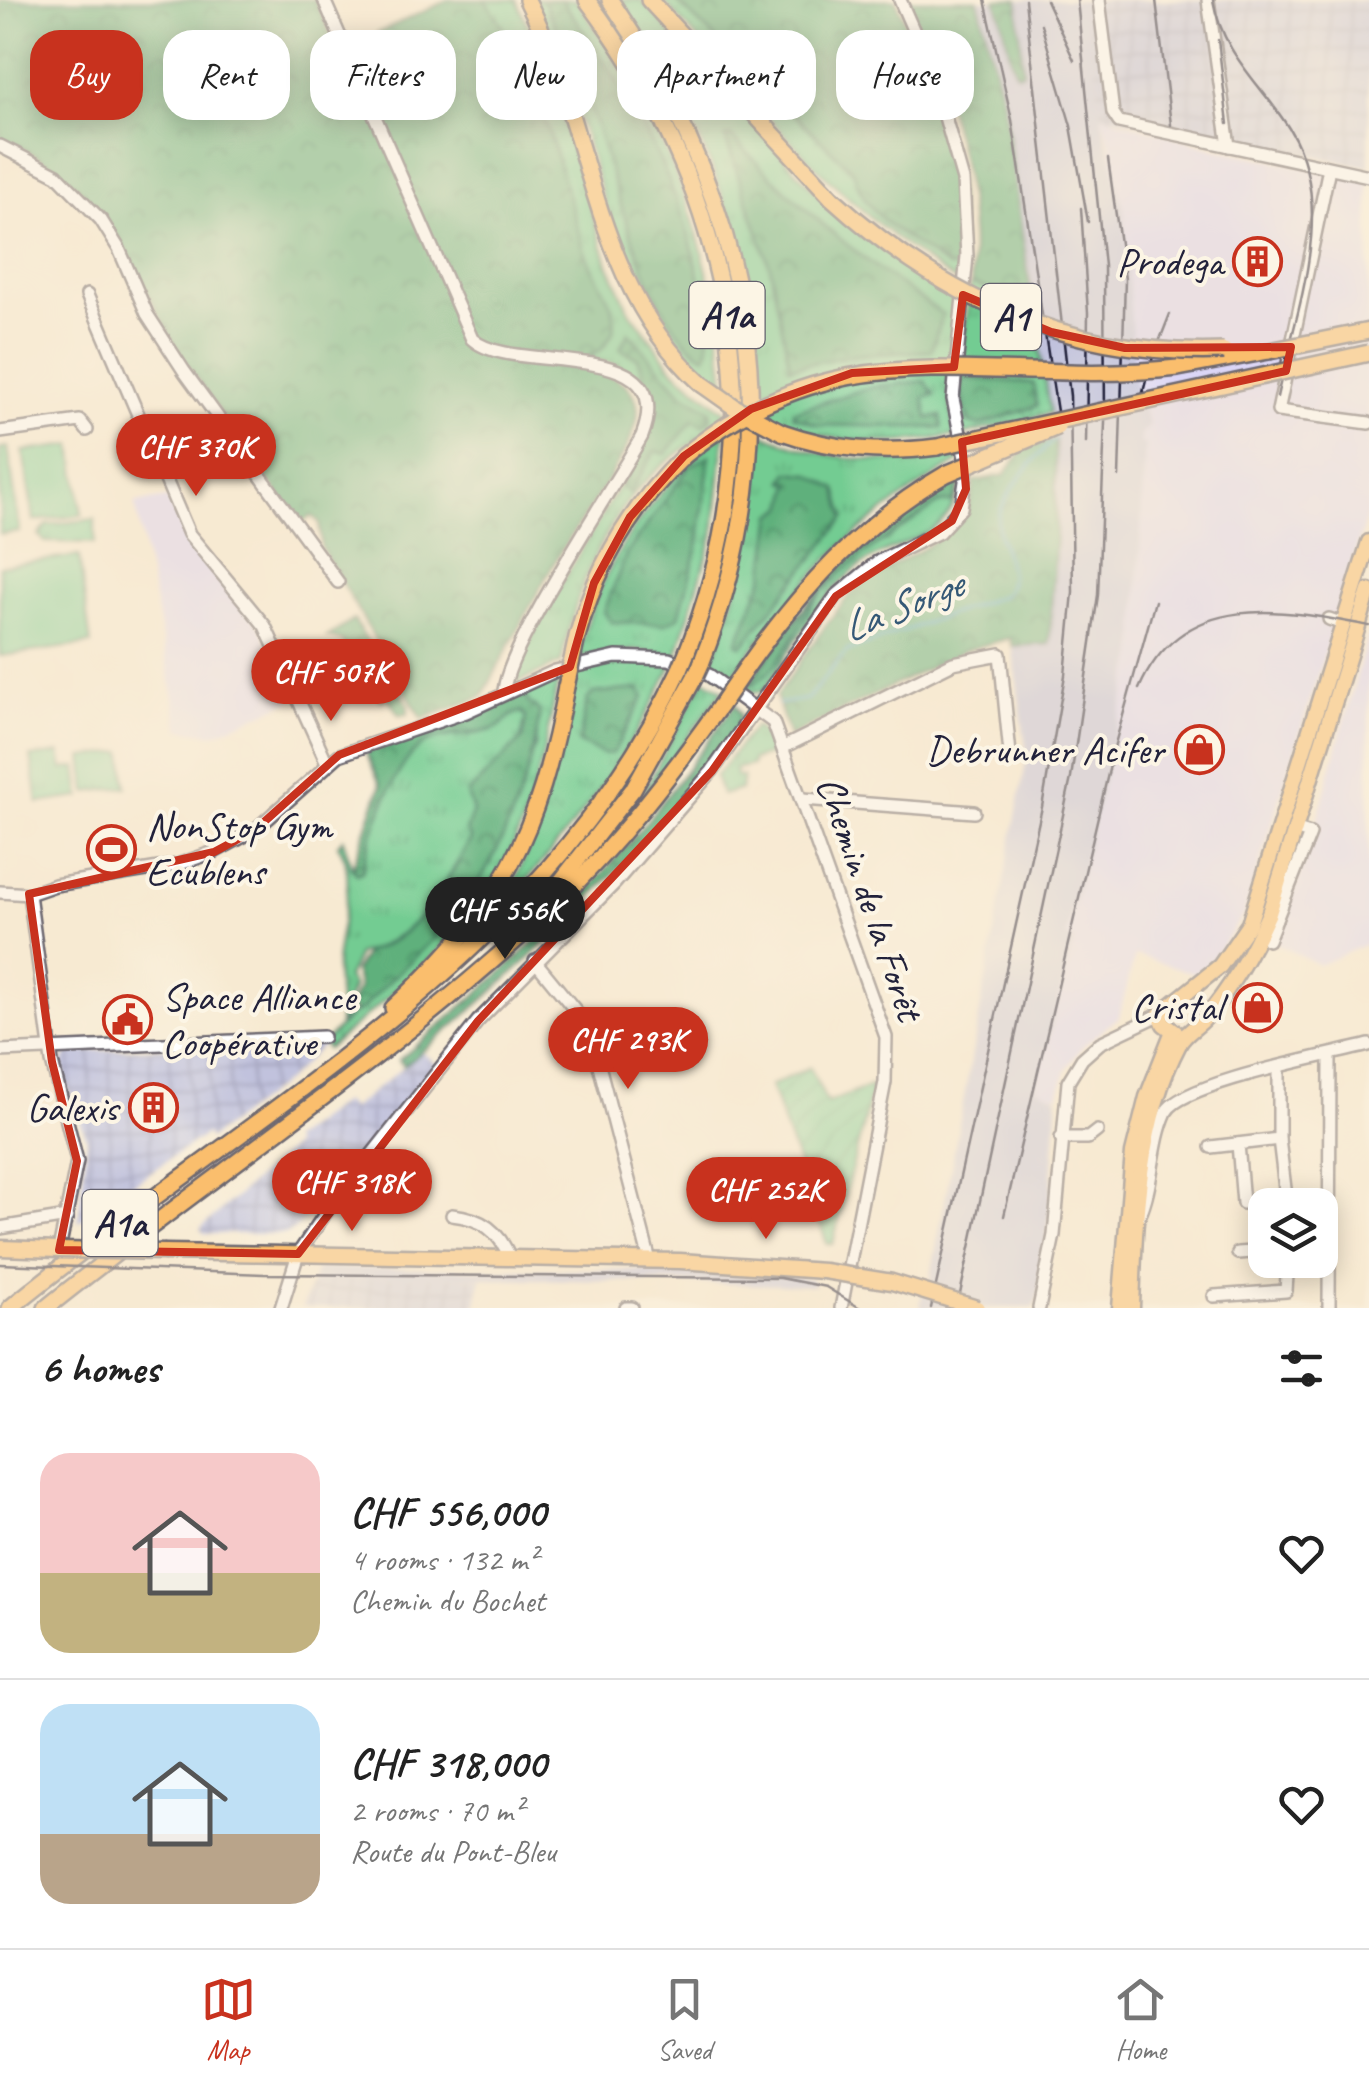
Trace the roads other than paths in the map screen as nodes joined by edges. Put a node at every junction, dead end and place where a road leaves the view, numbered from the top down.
1 (324, 0) edge
2 (527, 0) edge
3 (587, 0) edge
4 (610, 0) edge
5 (649, 0) edge
6 (900, 0) edge
7 (1099, 0) edge
8 (1208, 0) edge
9 (0, 146) edge
10 (1228, 146) junction
11 (1329, 168) junction
12 (1369, 176) edge
13 (87, 294) dead end
14 (1369, 331) edge
15 (1269, 351) junction
16 (1369, 353) edge
17 (1111, 406) junction
18 (1369, 424) edge
19 (87, 430) dead end
20 (0, 432) edge
21 (1369, 542) edge
22 (338, 582) dead end
23 (1365, 591) edge
24 (691, 666) junction
25 (504, 694) junction
26 (760, 709) junction
27 (784, 747) junction
28 (1010, 754) dead end
29 (327, 763) junction
30 (803, 799) junction
31 (974, 812) dead end
32 (1297, 830) junction
33 (0, 892) edge
34 (29, 894) junction
35 (1268, 940) joint
36 (535, 961) junction
37 (485, 965) junction
38 (1233, 977) junction
39 (1172, 1005) junction
40 (1159, 1015) junction
41 (1201, 1021) junction
42 (1176, 1034) junction
43 (322, 1037) dead end
44 (1369, 1044) edge
45 (50, 1046) junction
46 (0, 1051) edge
47 (1330, 1056) junction
48 (1279, 1068) junction
49 (1098, 1131) dead end
50 (1061, 1138) junction
51 (1280, 1139) junction
52 (232, 1141) junction
53 (1238, 1144) junction
54 (1211, 1148) dead end
55 (1286, 1188) edge
56 (1243, 1203) dead end
57 (452, 1215) dead end
58 (67, 1218) junction
59 (1136, 1223) junction
60 (0, 1228) edge
61 (0, 1248) edge
62 (59, 1250) junction
63 (1248, 1252) edge
64 (1238, 1253) dead end
65 (298, 1254) junction
66 (510, 1258) junction
67 (650, 1261) junction
68 (1287, 1278) edge
69 (1214, 1296) dead end
70 (10, 1308) edge
71 (46, 1308) edge
72 (281, 1308) edge
73 (842, 1308) edge
74 (978, 1308) edge
75 (1040, 1308) edge
76 (1120, 1308) edge
77 (1132, 1308) edge
78 (1329, 1308) edge

1 - 25 street
2 - 17 highway, bridge
3 - 24 highway, A1a
4 - 24 highway, A1a
5 - 15 highway, A1, bridge
6 - 26 street
7 - 10 street
8 - 10 street
9 - 22 street
10 - 11 street
11 - 12 street
11 - 18 street
13 - 29 street
14 - 15 highway, A1, bridge
15 - 52 highway, A1a, bridge
16 - 17 highway, bridge
17 - 37 highway, A1a, bridge
19 - 20 street
21 - 23 main road
23 - 32 main road
23 - 39 main road
24 - 37 highway, A1a
24 - 52 highway, A1a
25 - 26 street
25 - 29 street
26 - 27 street, Chemin de la Forêt
26 - 36 street
27 - 28 street, Chemin de la Forêt
27 - 30 street, Chemin de la Forêt
29 - 34 street
30 - 31 street
30 - 73 street, Chemin de la Forêt
32 - 35 street
32 - 38 main road
33 - 34 street
34 - 45 street
35 - 38 main road
36 - 65 street
36 - 67 street
37 - 71 highway, A1a
38 - 41 main road
39 - 40 main road
39 - 41 main road
40 - 42 main road
40 - 50 street
41 - 42 main road
42 - 59 main road
42 - 76 main road
43 - 45 street
44 - 47 street
45 - 46 street
45 - 58 street
47 - 48 street
47 - 78 street
48 - 51 street
48 - 59 street
49 - 50 street
50 - 75 street
51 - 53 street
51 - 55 street
52 - 70 highway, A1a
53 - 54 street
53 - 56 street
57 - 66 street
58 - 60 street
58 - 62 street
59 - 77 main road
61 - 62 main road
62 - 65 main road, bridge
63 - 64 street
65 - 66 main road
65 - 72 street
66 - 67 main road
67 - 74 main road, bridge
68 - 69 street

